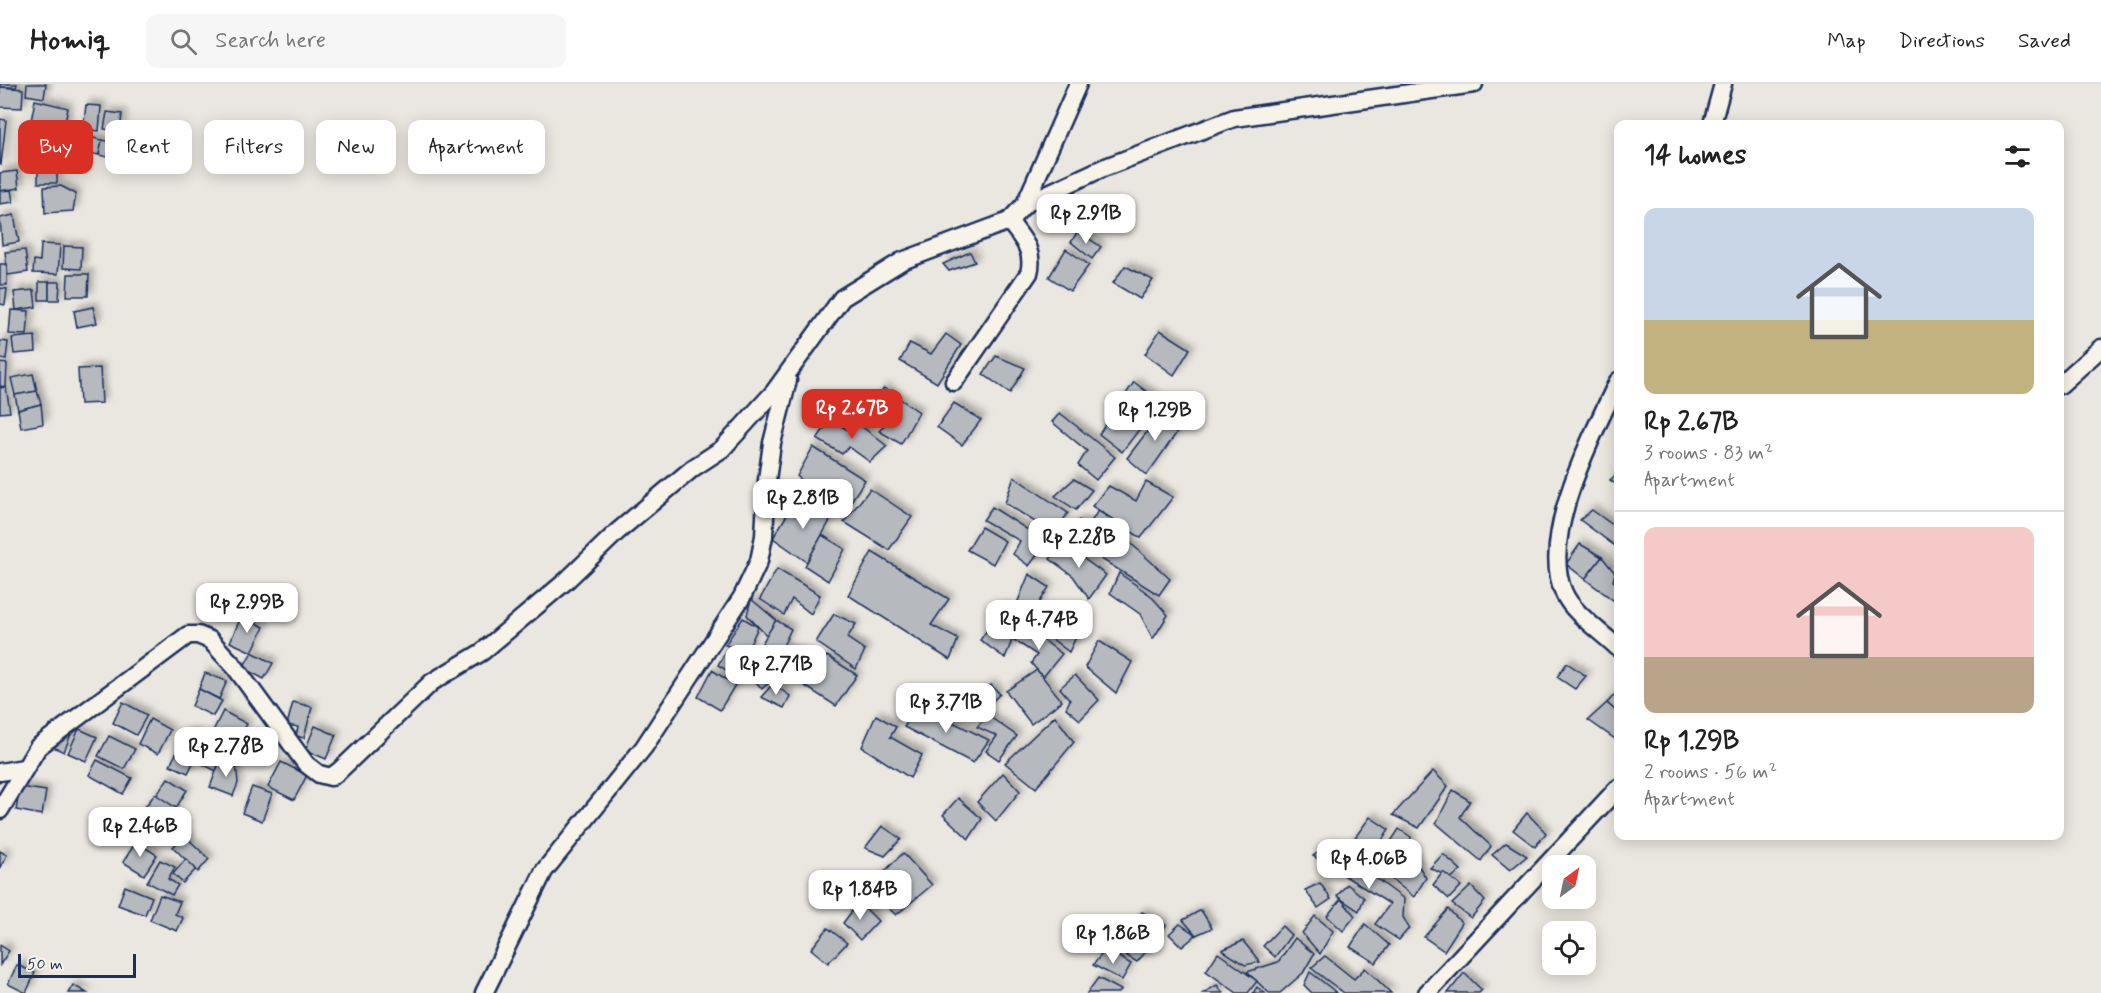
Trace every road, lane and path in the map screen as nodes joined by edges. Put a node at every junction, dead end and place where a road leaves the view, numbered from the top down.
1 (1078, 84) edge
2 (1474, 84) edge
3 (1723, 84) edge
4 (1713, 120) edge
5 (1025, 204) junction
6 (1009, 221) junction
7 (2101, 348) edge
8 (792, 364) junction
9 (2064, 381) edge
10 (954, 382) dead end
11 (1614, 390) edge
12 (1614, 644) edge
13 (24, 768) junction
14 (0, 772) edge
15 (1614, 792) edge
16 (0, 810) edge
17 (484, 993) edge
18 (1427, 993) edge

1 - 5 street
2 - 5 street
3 - 4 street
5 - 6 street
6 - 8 street
6 - 10 street
7 - 9 street
8 - 13 street
8 - 17 street
11 - 12 street
13 - 14 street
13 - 16 street
15 - 18 street

